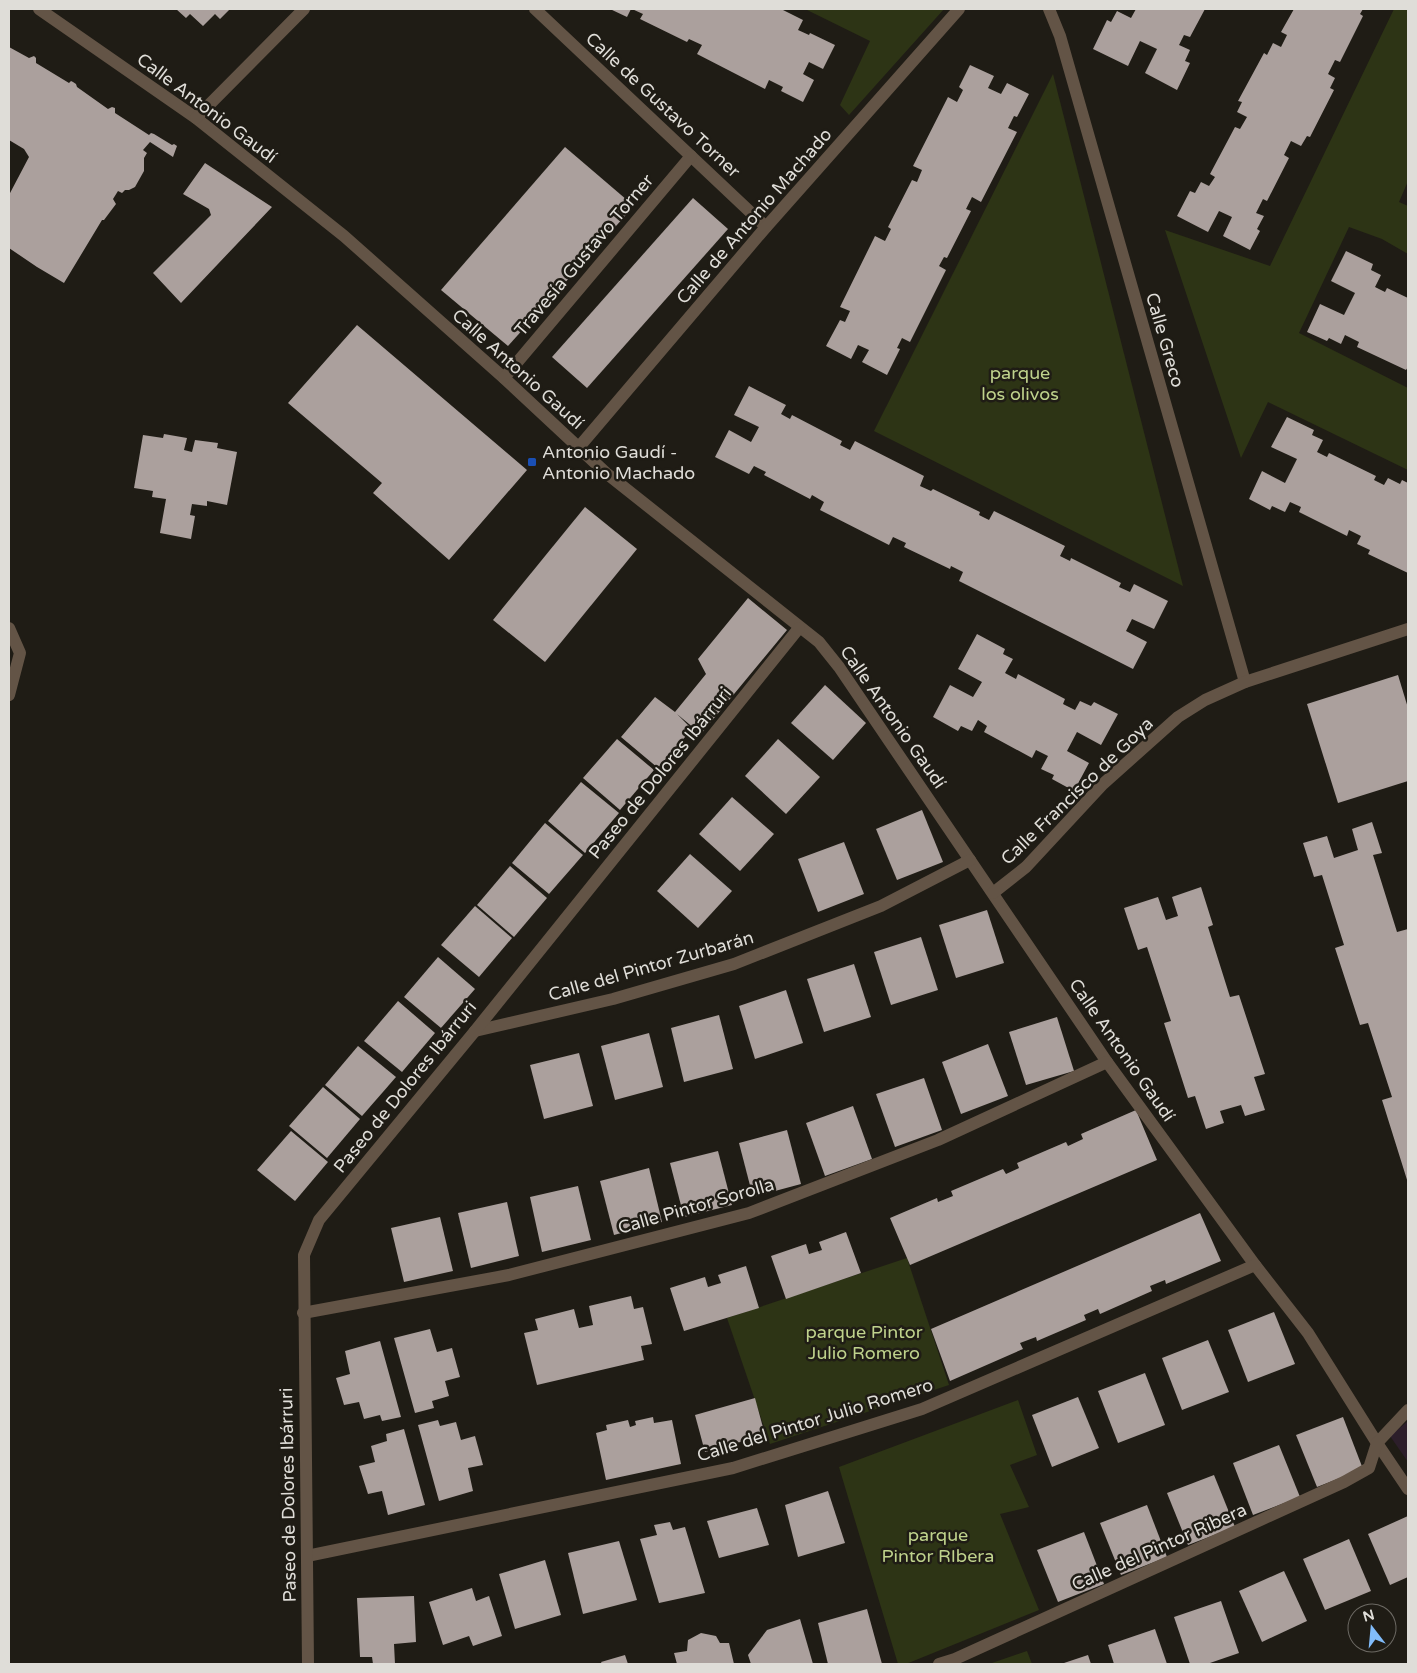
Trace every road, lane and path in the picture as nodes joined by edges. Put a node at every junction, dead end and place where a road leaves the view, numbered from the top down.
1 (39, 9) edge
2 (304, 9) edge
3 (535, 9) edge
4 (959, 9) edge
5 (1048, 9) edge
6 (196, 118) junction
7 (691, 156) junction
8 (766, 227) junction
9 (504, 378) junction
10 (579, 448) junction
11 (9, 628) edge
12 (799, 628) junction
13 (1408, 629) edge
14 (1245, 682) junction
15 (9, 695) edge
16 (970, 860) junction
17 (993, 893) junction
18 (475, 1031) junction
19 (1107, 1062) junction
20 (1254, 1265) junction
21 (303, 1313) junction
22 (1408, 1410) edge
23 (1377, 1443) junction
24 (1408, 1489) edge
25 (307, 1556) junction
26 (308, 1664) edge
27 (939, 1664) edge

1 - 6 street, Calle Antonio Gaudí
2 - 6 street
3 - 7 street, Calle de Gustavo Torner
4 - 8 street, Calle de Antonio Machado
5 - 14 street, Calle Greco
6 - 9 street, Calle Antonio Gaudí
7 - 8 street, Calle de Gustavo Torner
7 - 9 street, Travesía Gustavo Torner
8 - 10 street, Calle de Antonio Machado
9 - 10 street, Calle Antonio Gaudí
10 - 12 street, Calle Antonio Gaudí
11 - 15 street
12 - 16 street, Calle Antonio Gaudí
12 - 18 street, Paseo de Dolores Ibárruri
13 - 14 street, Calle Francisco de Goya
14 - 17 street, Calle Francisco de Goya
16 - 17 street, Calle Antonio Gaudí
16 - 18 street, Calle del Pintor Zurbarán
17 - 19 street, Calle Antonio Gaudí
18 - 21 street, Paseo de Dolores Ibárruri
19 - 20 street, Calle Antonio Gaudí
19 - 21 street, Calle Pintor Sorolla
20 - 23 street, Calle Antonio Gaudí
20 - 25 street, Calle del Pintor Julio Romero
21 - 25 street, Paseo de Dolores Ibárruri
22 - 23 street
23 - 24 street, Calle Antonio Gaudí
23 - 27 street, Calle del Pintor Ribera
25 - 26 street, Paseo de Dolores Ibárruri

